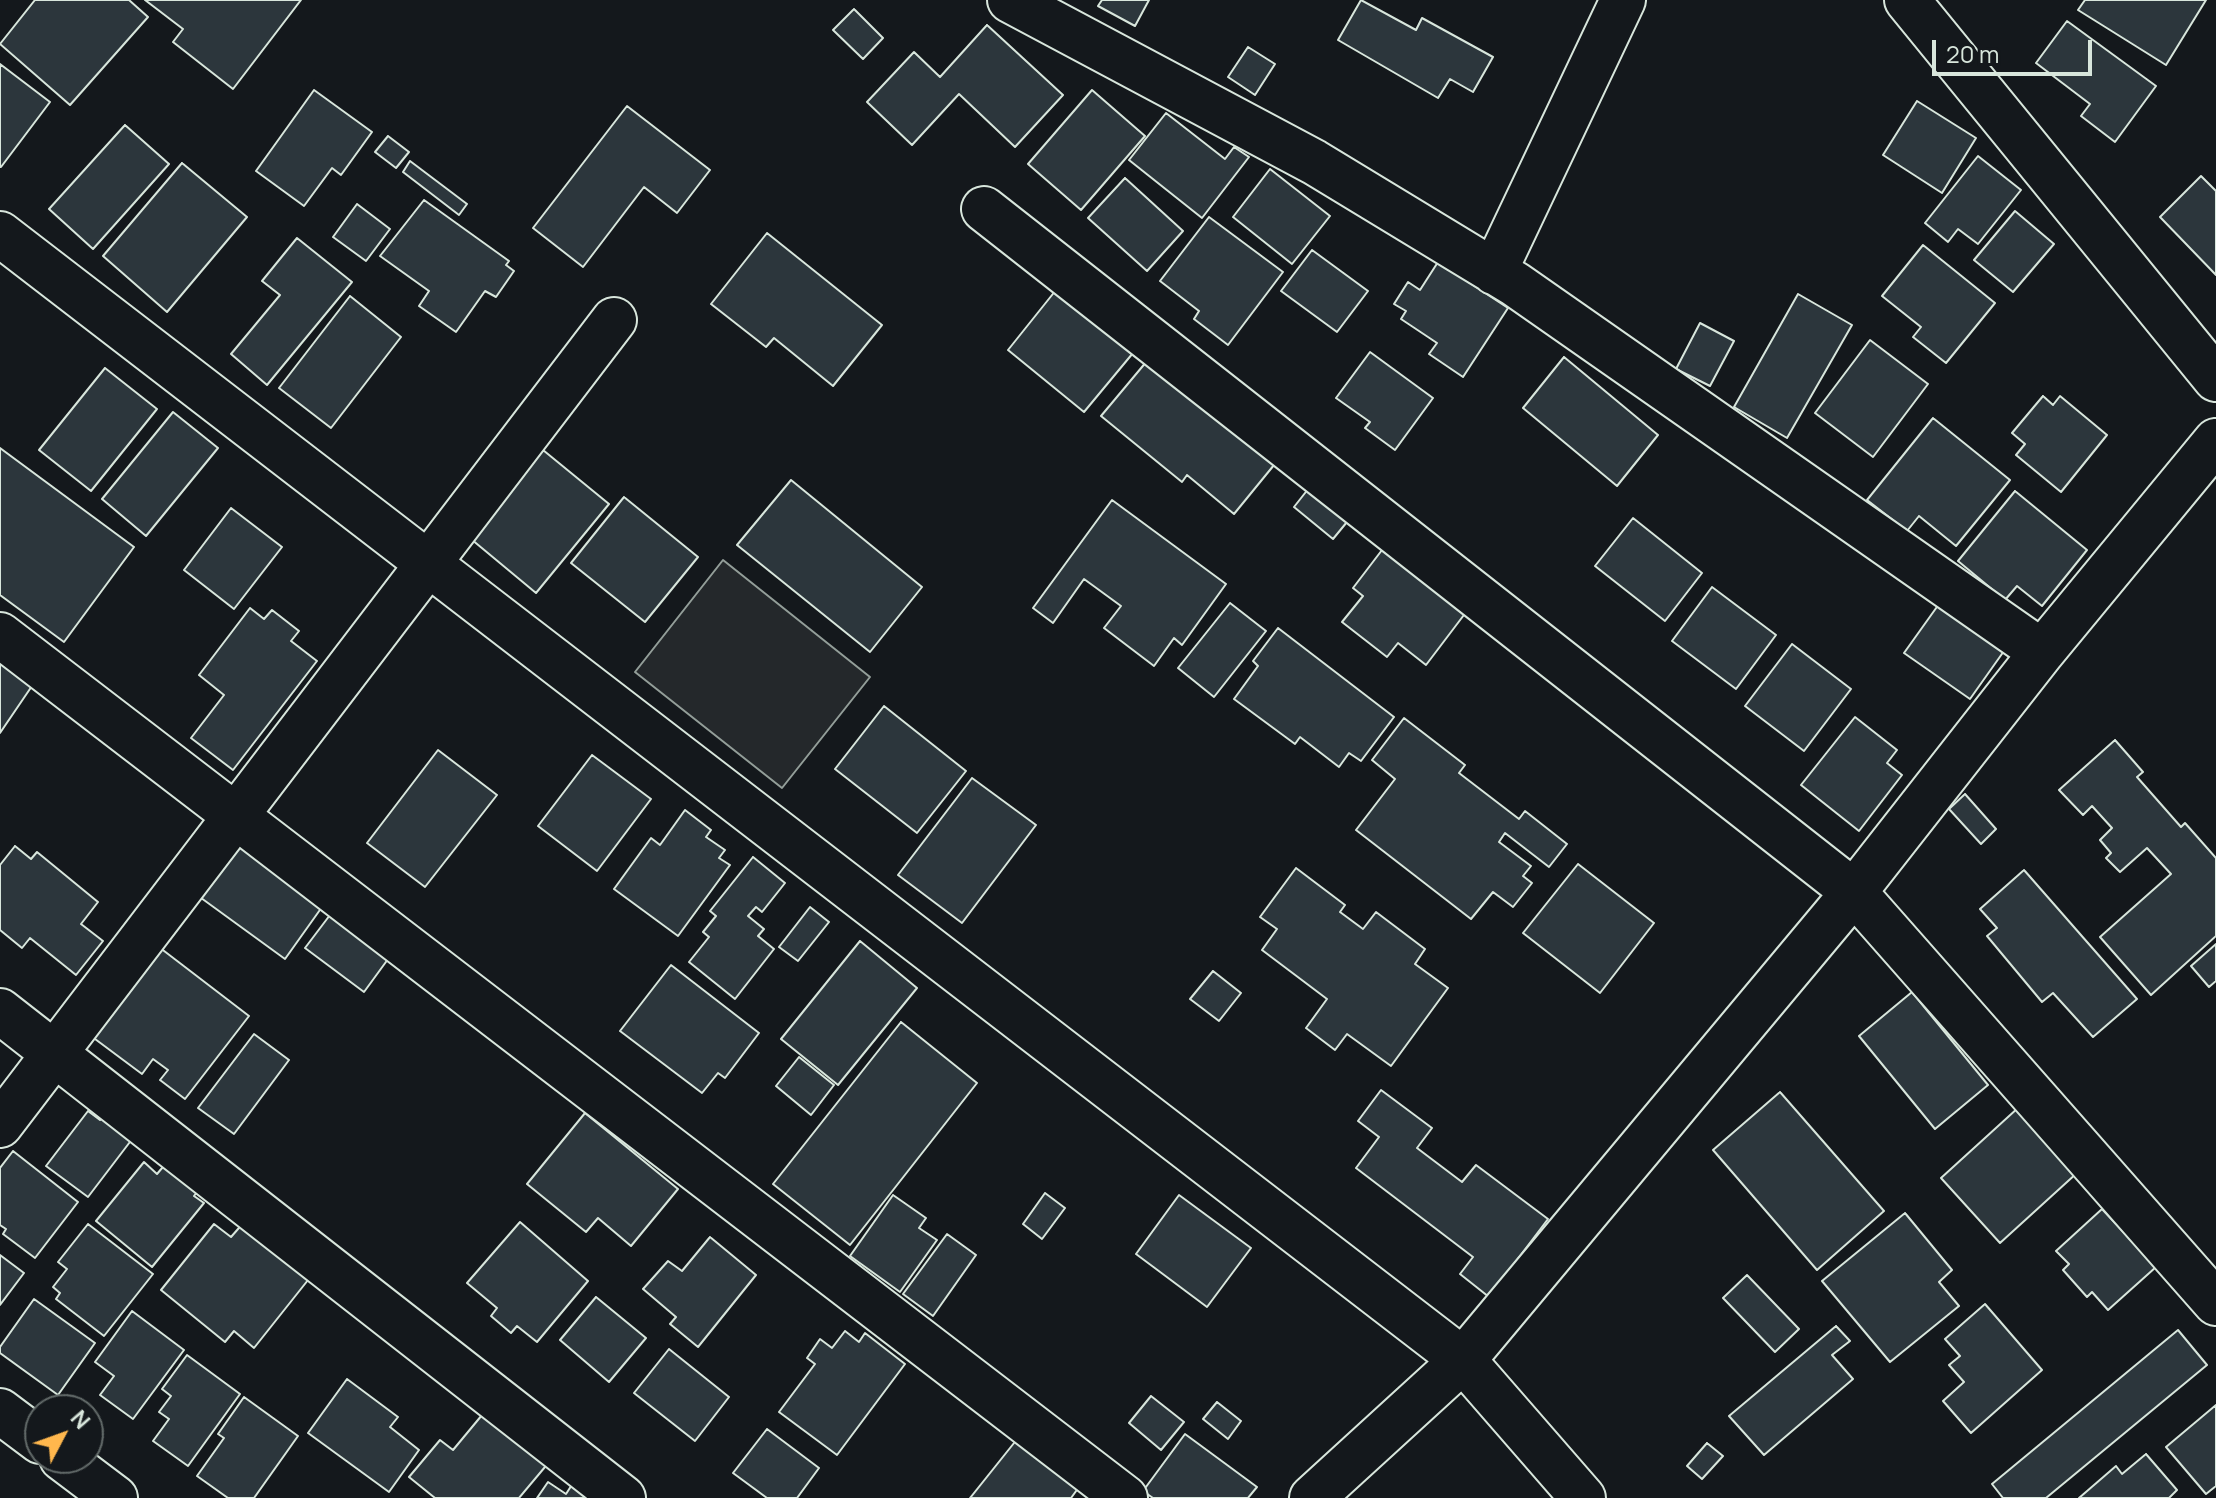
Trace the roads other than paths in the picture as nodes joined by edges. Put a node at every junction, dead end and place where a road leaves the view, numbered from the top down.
1 (1010, 0) edge
2 (1623, 0) edge
3 (1907, 0) edge
4 (984, 209) dead end
5 (0, 234) edge
6 (1494, 272) junction
7 (614, 320) dead end
8 (2216, 379) edge
9 (2216, 441) edge
10 (426, 564) junction
11 (0, 635) edge
12 (2042, 652) junction
13 (235, 817) junction
14 (1854, 892) junction
15 (0, 1011) edge
16 (55, 1053) junction
17 (0, 1125) edge
18 (2216, 1303) edge
19 (1463, 1360) junction
20 (0, 1411) edge
21 (24, 1429) edge
22 (83, 1474) edge
23 (115, 1498) edge
24 (623, 1498) edge
25 (1125, 1498) edge
26 (1312, 1498) edge
27 (1583, 1498) edge

1 - 6 street
2 - 6 street
3 - 8 street
4 - 14 street
5 - 10 street
6 - 12 street
7 - 10 street
9 - 12 street
10 - 13 street
10 - 19 street
11 - 13 street
12 - 14 street
13 - 16 street
13 - 25 street
14 - 18 street
14 - 19 street
15 - 16 street
16 - 17 street
16 - 24 street
19 - 26 street
19 - 27 street
20 - 21 street
22 - 23 street

